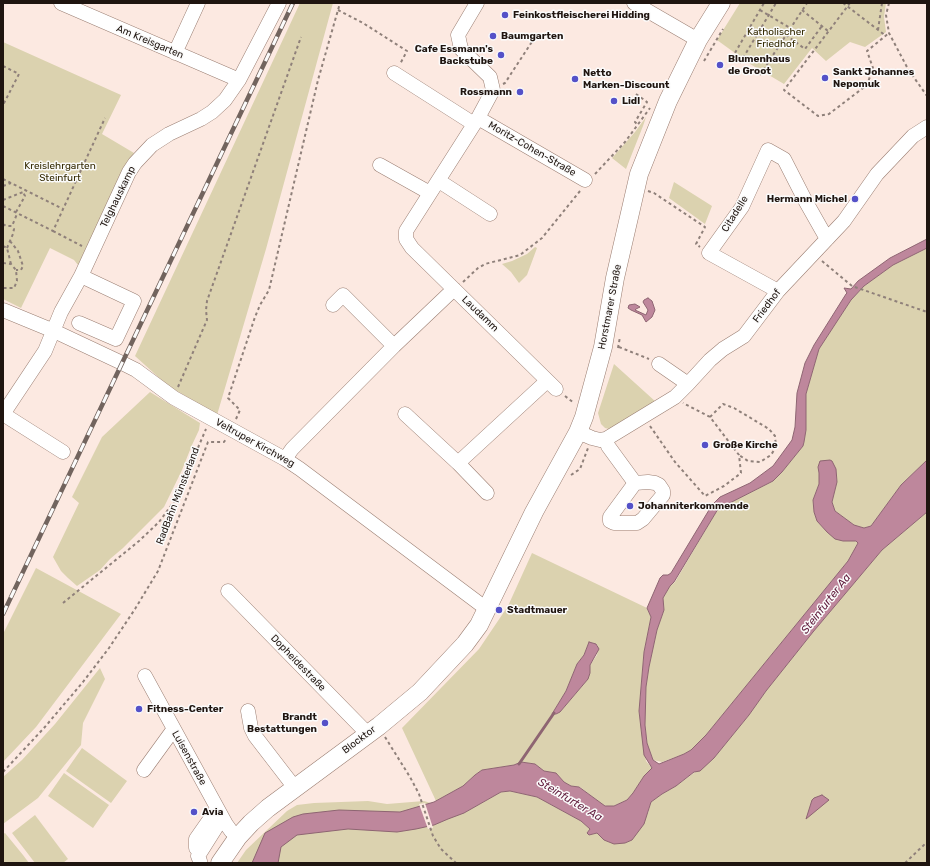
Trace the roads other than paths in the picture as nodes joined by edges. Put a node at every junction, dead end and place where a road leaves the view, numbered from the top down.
1 (61, 3) edge
2 (198, 3) edge
3 (279, 3) edge
4 (477, 3) edge
5 (634, 3) edge
6 (721, 3) edge
7 (650, 7) edge
8 (698, 40) junction
9 (176, 53) junction
10 (394, 73) road end
11 (239, 80) junction
12 (476, 121) junction
13 (927, 127) edge
14 (380, 165) dead end
15 (439, 181) junction
16 (587, 182) road end
17 (430, 193) junction
18 (490, 214) dead end
19 (827, 239) junction
20 (81, 276) junction
21 (454, 289) junction
22 (778, 291) junction
23 (333, 305) dead end
24 (3, 310) edge
25 (78, 323) dead end
26 (54, 331) junction
27 (394, 346) junction
28 (659, 364) road end
29 (688, 384) junction
30 (3, 414) edge
31 (405, 414) dead end
32 (592, 436) junction
33 (63, 452) dead end
34 (285, 459) junction
35 (458, 463) junction
36 (635, 483) dead end
37 (487, 493) dead end
38 (228, 591) dead end
39 (488, 608) junction
40 (144, 676) dead end
41 (248, 712) dead end
42 (173, 730) junction
43 (373, 730) junction
44 (144, 770) dead end
45 (295, 788) junction
46 (221, 819) junction
47 (238, 837) junction
48 (210, 845) dead end
49 (199, 857) edge
50 (220, 863) edge

1 - 9 street, Am Kreisgarten
2 - 9 street
3 - 11 street, Telghauskamp
4 - 12 street, Moritz-Cohen-Straße
5 - 7 street
6 - 8 main road, Horstmarer Straße
7 - 8 street
8 - 32 main road, Horstmarer Straße
9 - 11 street, Am Kreisgarten
10 - 12 street, Moritz-Cohen-Straße
11 - 20 street, Telghauskamp
12 - 15 street, Moritz-Cohen-Straße
12 - 16 street, Moritz-Cohen-Straße
13 - 19 street, Friedhof
14 - 17 street
15 - 17 street, Moritz-Cohen-Straße
15 - 18 street
17 - 21 street, Moritz-Cohen-Straße
19 - 22 street, Friedhof
19 - 22 street, Citadelle
20 - 25 street
20 - 26 street, Telghauskamp
21 - 27 street, Laudamm
21 - 35 street, Laudamm
22 - 29 street, Friedhof
23 - 27 street
24 - 26 street, Veltruper Kirchweg
26 - 30 street, Telghauskamp
26 - 34 street, Veltruper Kirchweg
27 - 34 street, Laudamm
28 - 29 street
29 - 32 street, Friedhof
30 - 33 street
31 - 35 street
32 - 36 street
32 - 39 main road, Horstmarer Straße
34 - 39 street, Veltruper Kirchweg
35 - 37 street
38 - 43 street, Dopheidestraße
39 - 43 main road, Blocktor
40 - 42 street, Luisenstraße
41 - 45 street
42 - 44 street
42 - 46 street, Luisenstraße
43 - 45 main road, Blocktor
45 - 47 main road, Blocktor
46 - 47 street, Luisenstraße
46 - 49 street
47 - 50 main road, Blocktor
48 - 49 street

